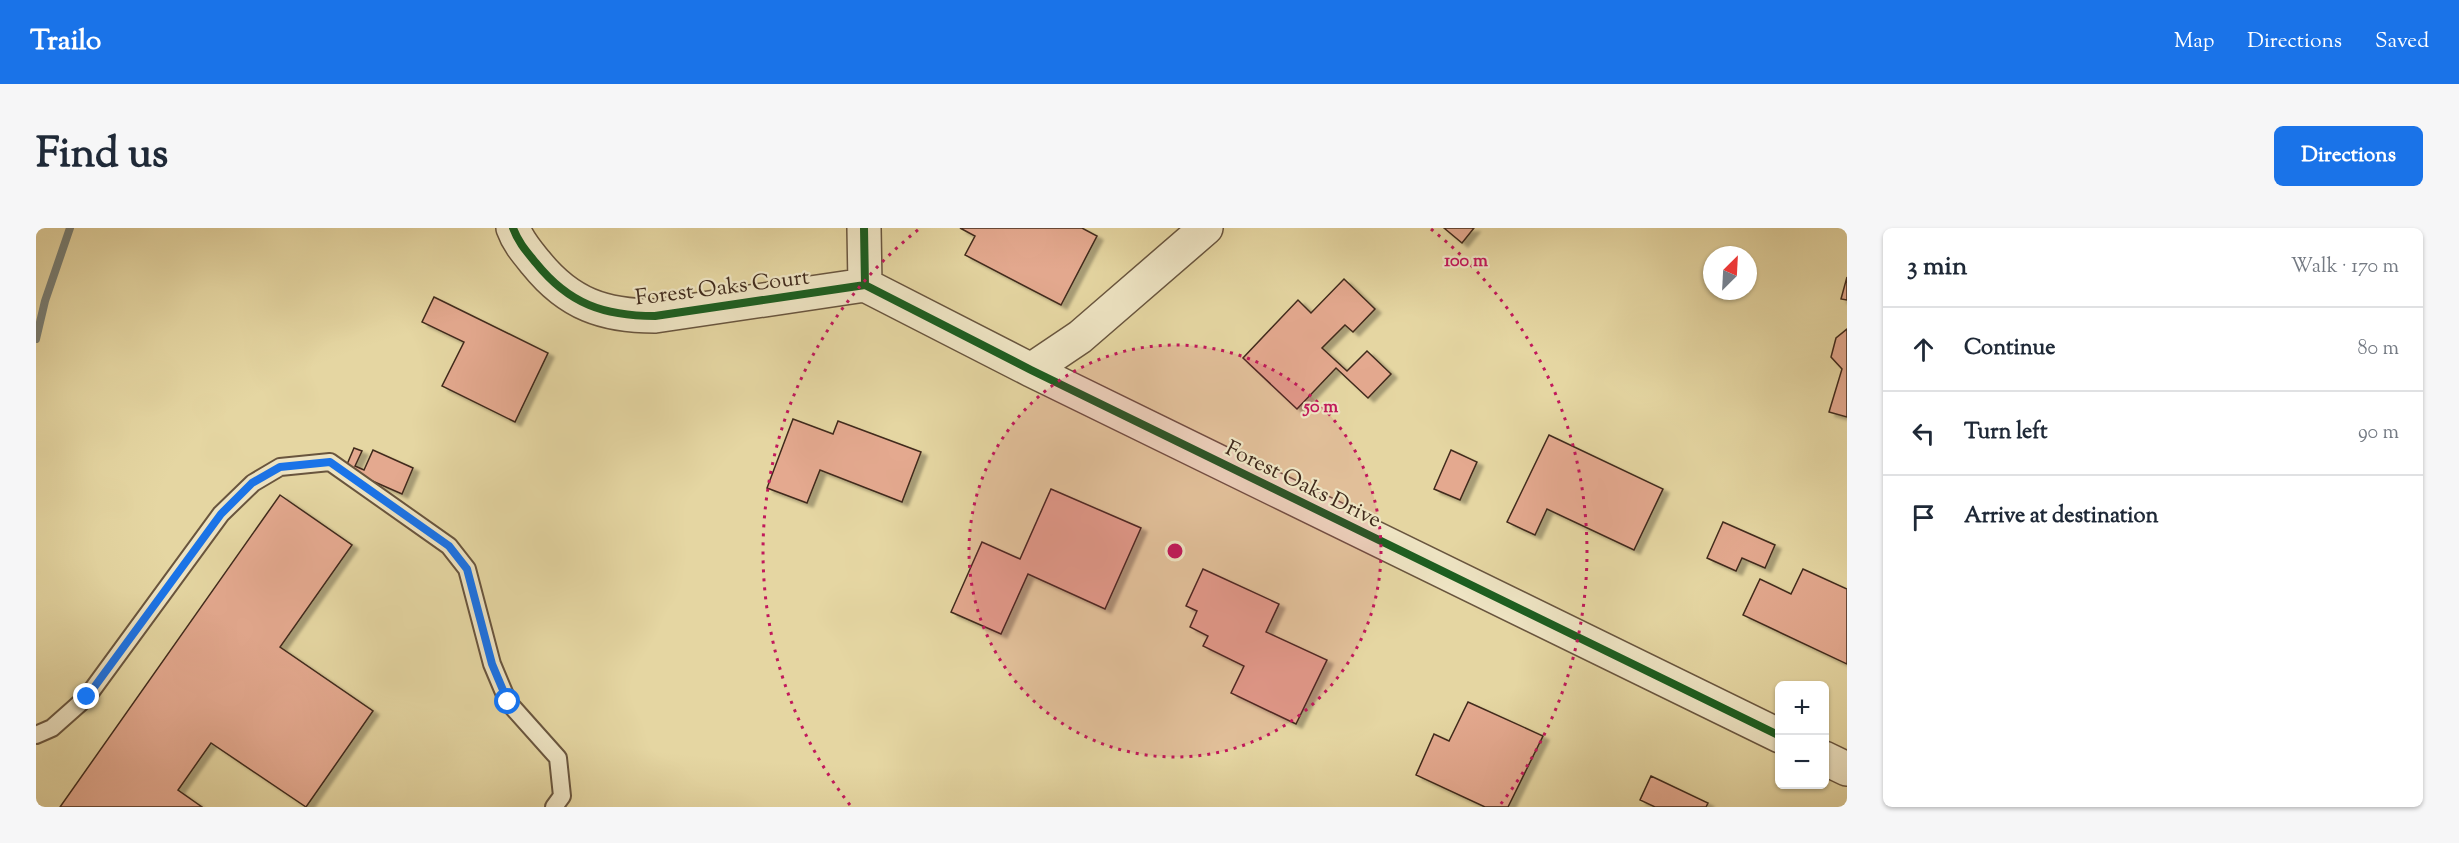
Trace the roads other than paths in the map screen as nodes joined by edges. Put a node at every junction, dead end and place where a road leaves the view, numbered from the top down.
1 (513, 228) edge
2 (864, 228) edge
3 (1206, 228) edge
4 (865, 285) junction
5 (1030, 370) junction
6 (36, 735) edge
7 (1777, 735) edge
8 (1829, 760) edge
9 (1847, 769) edge
10 (554, 807) edge

1 - 4 street, Forest Oaks Court
2 - 4 street
3 - 5 street
4 - 5 street, Forest Oaks Drive
5 - 7 street, Forest Oaks Drive
6 - 10 lane
8 - 9 street

